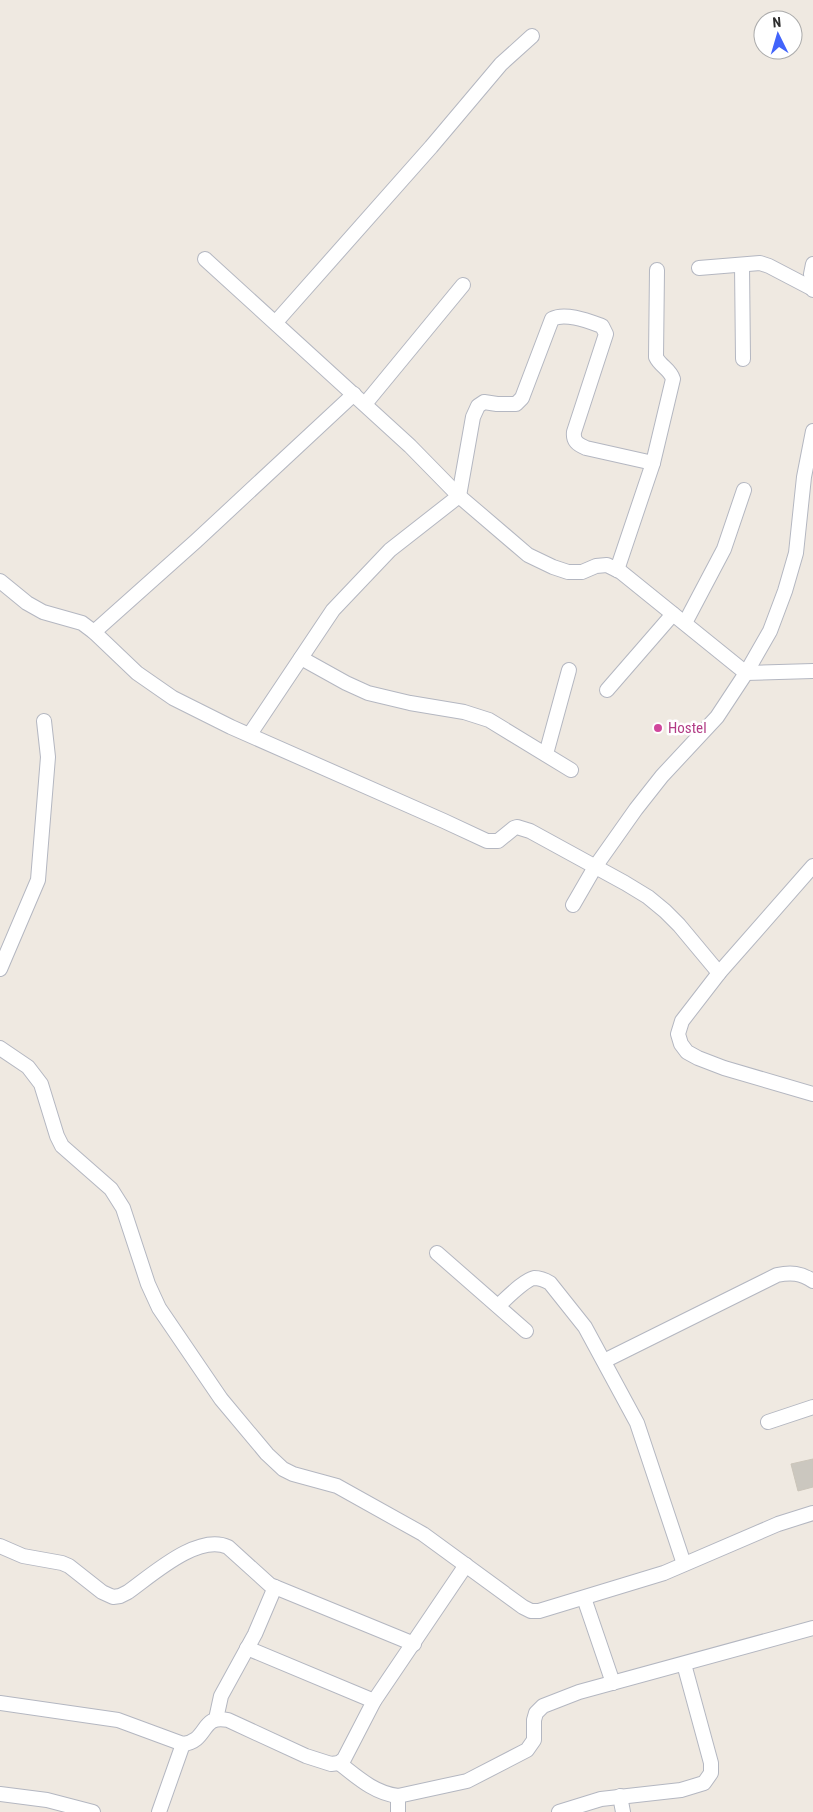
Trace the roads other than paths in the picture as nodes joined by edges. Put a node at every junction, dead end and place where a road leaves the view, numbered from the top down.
1 (532, 36) dead end
2 (205, 258) dead end
3 (813, 264) edge
4 (742, 265) junction
5 (699, 268) dead end
6 (657, 270) dead end
7 (463, 285) dead end
8 (813, 290) edge
9 (276, 322) junction
10 (743, 359) dead end
11 (354, 394) junction
12 (365, 404) junction
13 (813, 431) edge
14 (653, 463) junction
15 (808, 486) edge
16 (744, 490) dead end
17 (459, 496) junction
18 (617, 570) junction
19 (0, 581) edge
20 (673, 614) junction
21 (685, 623) junction
22 (94, 632) junction
23 (301, 658) junction
24 (569, 670) dead end
25 (813, 671) edge
26 (746, 673) junction
27 (607, 690) dead end
28 (44, 721) dead end
29 (250, 734) junction
30 (546, 754) junction
31 (571, 770) dead end
32 (813, 866) edge
33 (595, 867) junction
34 (573, 906) dead end
35 (0, 969) edge
36 (719, 973) junction
37 (0, 1048) edge
38 (813, 1094) edge
39 (437, 1253) dead end
40 (813, 1281) edge
41 (498, 1306) junction
42 (526, 1331) dead end
43 (604, 1361) junction
44 (813, 1407) edge
45 (768, 1422) dead end
46 (813, 1514) edge
47 (0, 1546) edge
48 (684, 1564) junction
49 (466, 1565) junction
50 (276, 1587) junction
51 (584, 1598) junction
52 (813, 1628) edge
53 (414, 1644) junction
54 (247, 1648) junction
55 (684, 1664) junction
56 (613, 1683) junction
57 (374, 1701) junction
58 (0, 1703) edge
59 (216, 1719) junction
60 (183, 1744) junction
61 (339, 1763) junction
62 (0, 1794) edge
63 (398, 1796) junction
64 (620, 1796) junction
65 (93, 1812) edge
66 (159, 1812) edge
67 (398, 1812) edge
68 (558, 1812) edge
69 (623, 1812) edge

1 - 9 street
2 - 9 street
3 - 8 street
4 - 5 street
4 - 8 street
4 - 10 street
6 - 14 street
7 - 12 street
9 - 11 street
11 - 12 street
11 - 22 street
12 - 17 street
13 - 15 street
14 - 17 street
14 - 18 street
15 - 26 street
16 - 21 street
17 - 18 street
17 - 23 street
18 - 20 street
19 - 22 street
20 - 21 street
20 - 27 street
21 - 26 street
22 - 29 street
23 - 29 street
23 - 30 street
24 - 30 street
25 - 26 street
26 - 33 street
28 - 35 street
29 - 33 street
30 - 31 street
32 - 36 street
33 - 34 street
33 - 36 street
36 - 38 street
37 - 49 street
39 - 41 street
40 - 43 street
41 - 42 street
41 - 43 street
43 - 48 street
44 - 45 street
46 - 48 street
47 - 50 street
48 - 51 street
49 - 51 street
49 - 53 street
50 - 53 street
50 - 54 street
51 - 56 street
52 - 55 street
53 - 57 street
54 - 57 street
54 - 59 street
55 - 56 street
55 - 64 street
56 - 63 street
57 - 61 street
58 - 60 street
59 - 60 street
59 - 61 street
60 - 66 street
61 - 63 street
62 - 65 street
63 - 67 street
64 - 68 street
64 - 69 street

